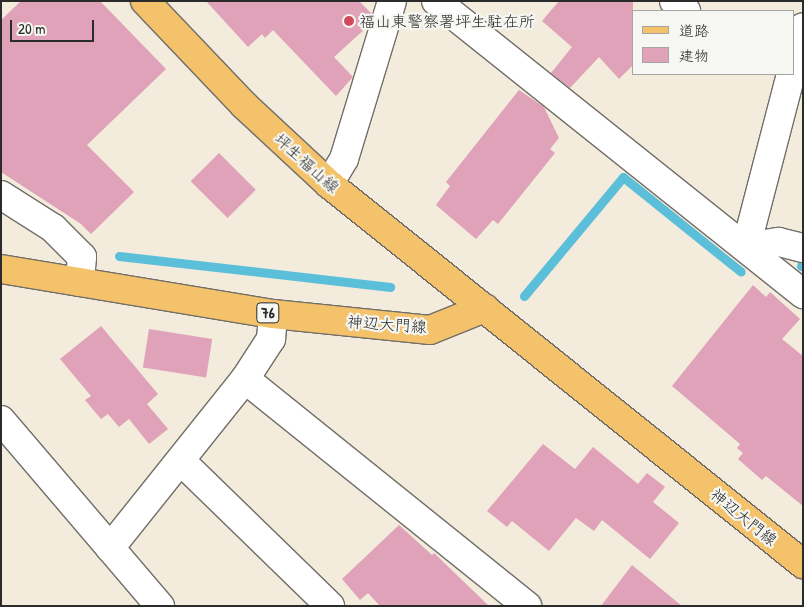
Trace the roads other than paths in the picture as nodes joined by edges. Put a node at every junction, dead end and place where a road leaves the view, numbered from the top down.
1 (145, 1) edge
2 (392, 1) edge
3 (436, 1) edge
4 (674, 1) edge
5 (685, 10) edge
6 (791, 75) edge
7 (329, 184) junction
8 (1, 195) edge
9 (746, 247) junction
10 (803, 248) edge
11 (1, 269) edge
12 (80, 282) junction
13 (803, 294) edge
14 (485, 308) junction
15 (273, 314) junction
16 (245, 379) junction
17 (1, 420) edge
18 (181, 461) junction
19 (110, 548) junction
20 (803, 564) edge
21 (160, 606) edge
22 (330, 606) edge
23 (527, 606) edge

1 - 7 main road, 坪生福山線
2 - 7 street
3 - 9 street
4 - 5 street
6 - 9 street
7 - 14 main road, 坪生福山線
8 - 12 street
9 - 10 street
9 - 13 street
11 - 12 main road, 神辺大門線 / 76
12 - 15 main road, 神辺大門線 / 76
14 - 15 main road, 神辺大門線 / 76
14 - 20 main road, 神辺大門線
15 - 16 street
16 - 18 street
16 - 23 street
17 - 19 street
18 - 19 street
18 - 22 street
19 - 21 street

